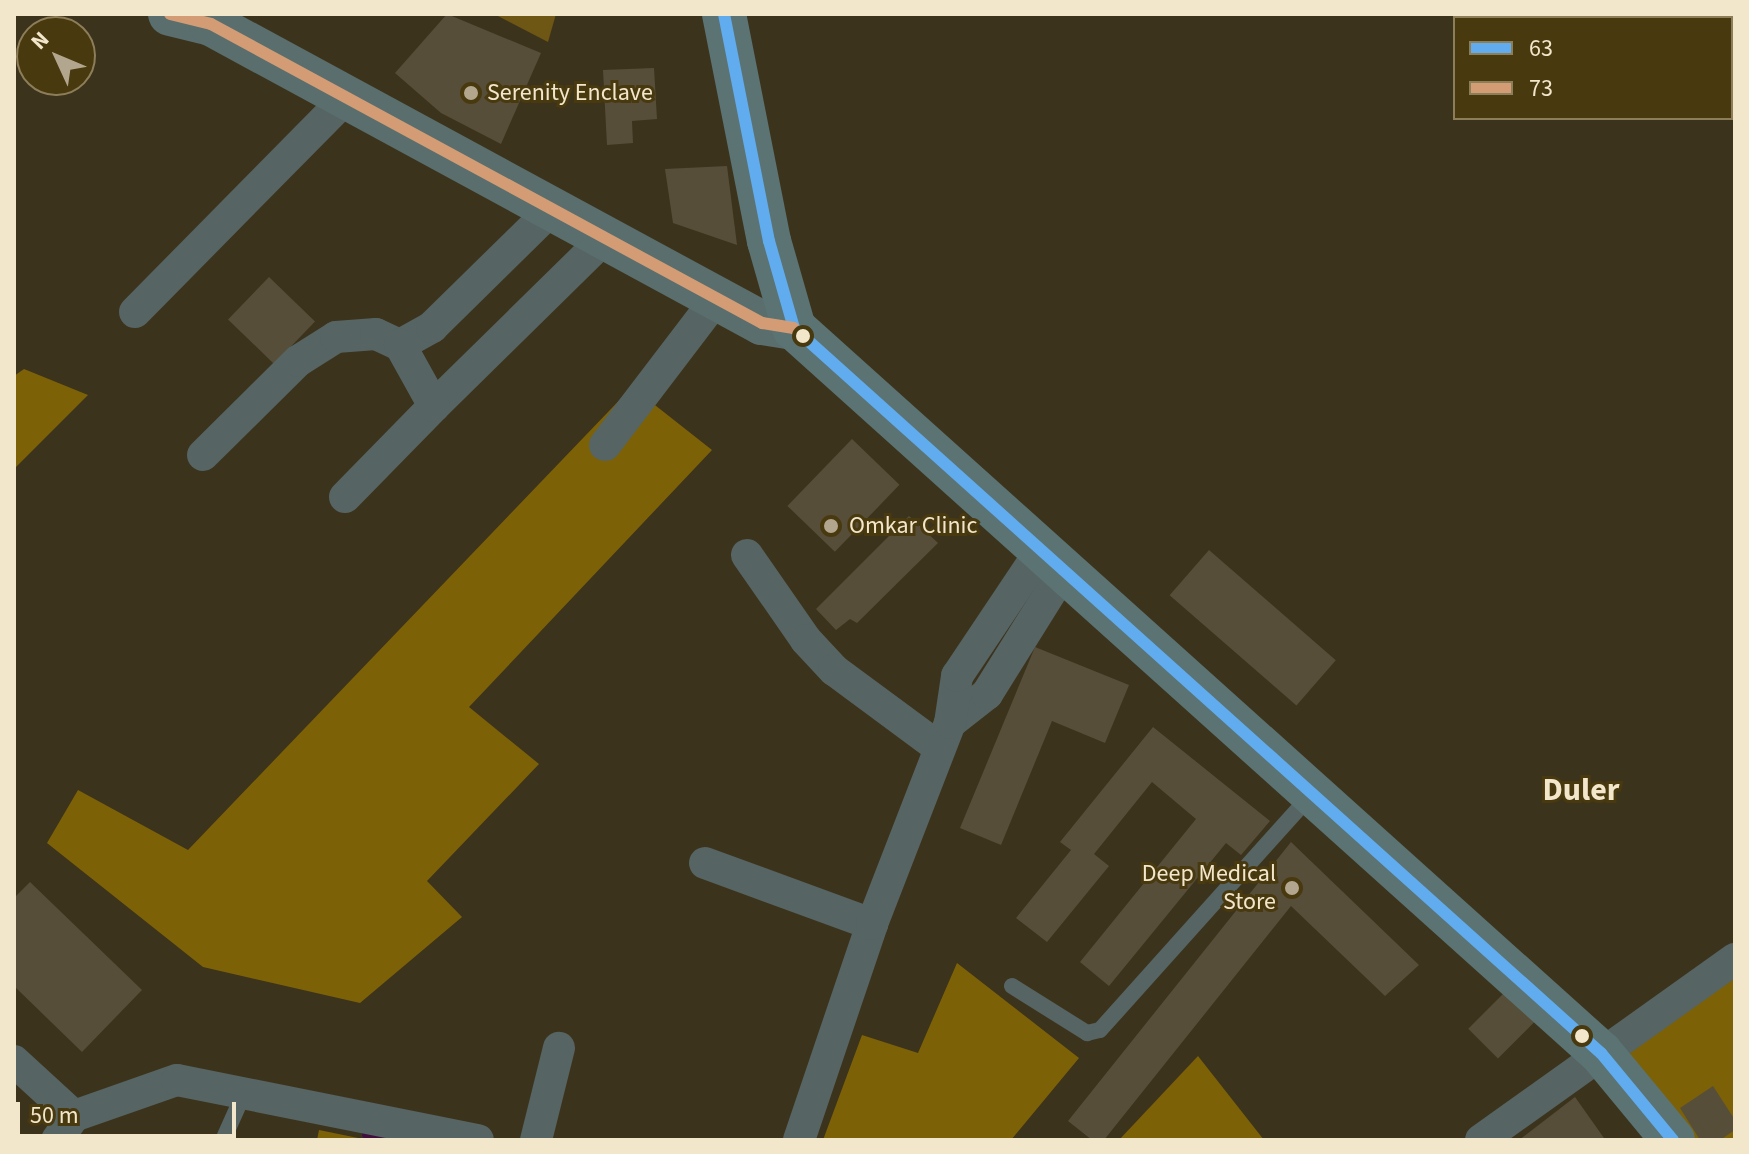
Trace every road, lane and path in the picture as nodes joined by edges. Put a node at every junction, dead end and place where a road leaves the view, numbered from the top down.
1 (170, 14) edge
2 (723, 15) edge
3 (346, 98) junction
4 (554, 207) junction
5 (608, 235) junction
6 (717, 298) junction
7 (135, 312) dead end
8 (794, 328) junction
9 (400, 345) junction
10 (434, 406) junction
11 (605, 445) dead end
12 (203, 455) dead end
13 (345, 497) dead end
14 (747, 555) dead end
15 (1053, 559) junction
16 (944, 735) junction
17 (1313, 794) junction
18 (705, 863) dead end
19 (872, 924) junction
20 (1735, 959) edge
21 (1012, 986) dead end
22 (559, 1048) dead end
23 (1601, 1053) junction
24 (14, 1061) edge
25 (244, 1093) junction
26 (65, 1128) edge
27 (1659, 1132) edge
28 (223, 1140) edge
29 (478, 1140) edge
30 (536, 1140) edge
31 (799, 1140) edge
32 (1481, 1140) edge

1 - 3 main road
2 - 8 main road
3 - 4 main road
3 - 7 street
4 - 5 main road
4 - 9 street
5 - 6 main road
5 - 10 street
6 - 8 main road
6 - 11 street
8 - 15 main road
9 - 10 street
9 - 12 street
10 - 13 street
14 - 16 street
15 - 16 street
15 - 17 main road
16 - 19 street
17 - 21 lane
17 - 23 main road
18 - 19 street
19 - 31 street
20 - 23 street
22 - 30 street
23 - 27 main road
23 - 32 street
24 - 26 street
25 - 26 street
25 - 28 lane
25 - 29 street

